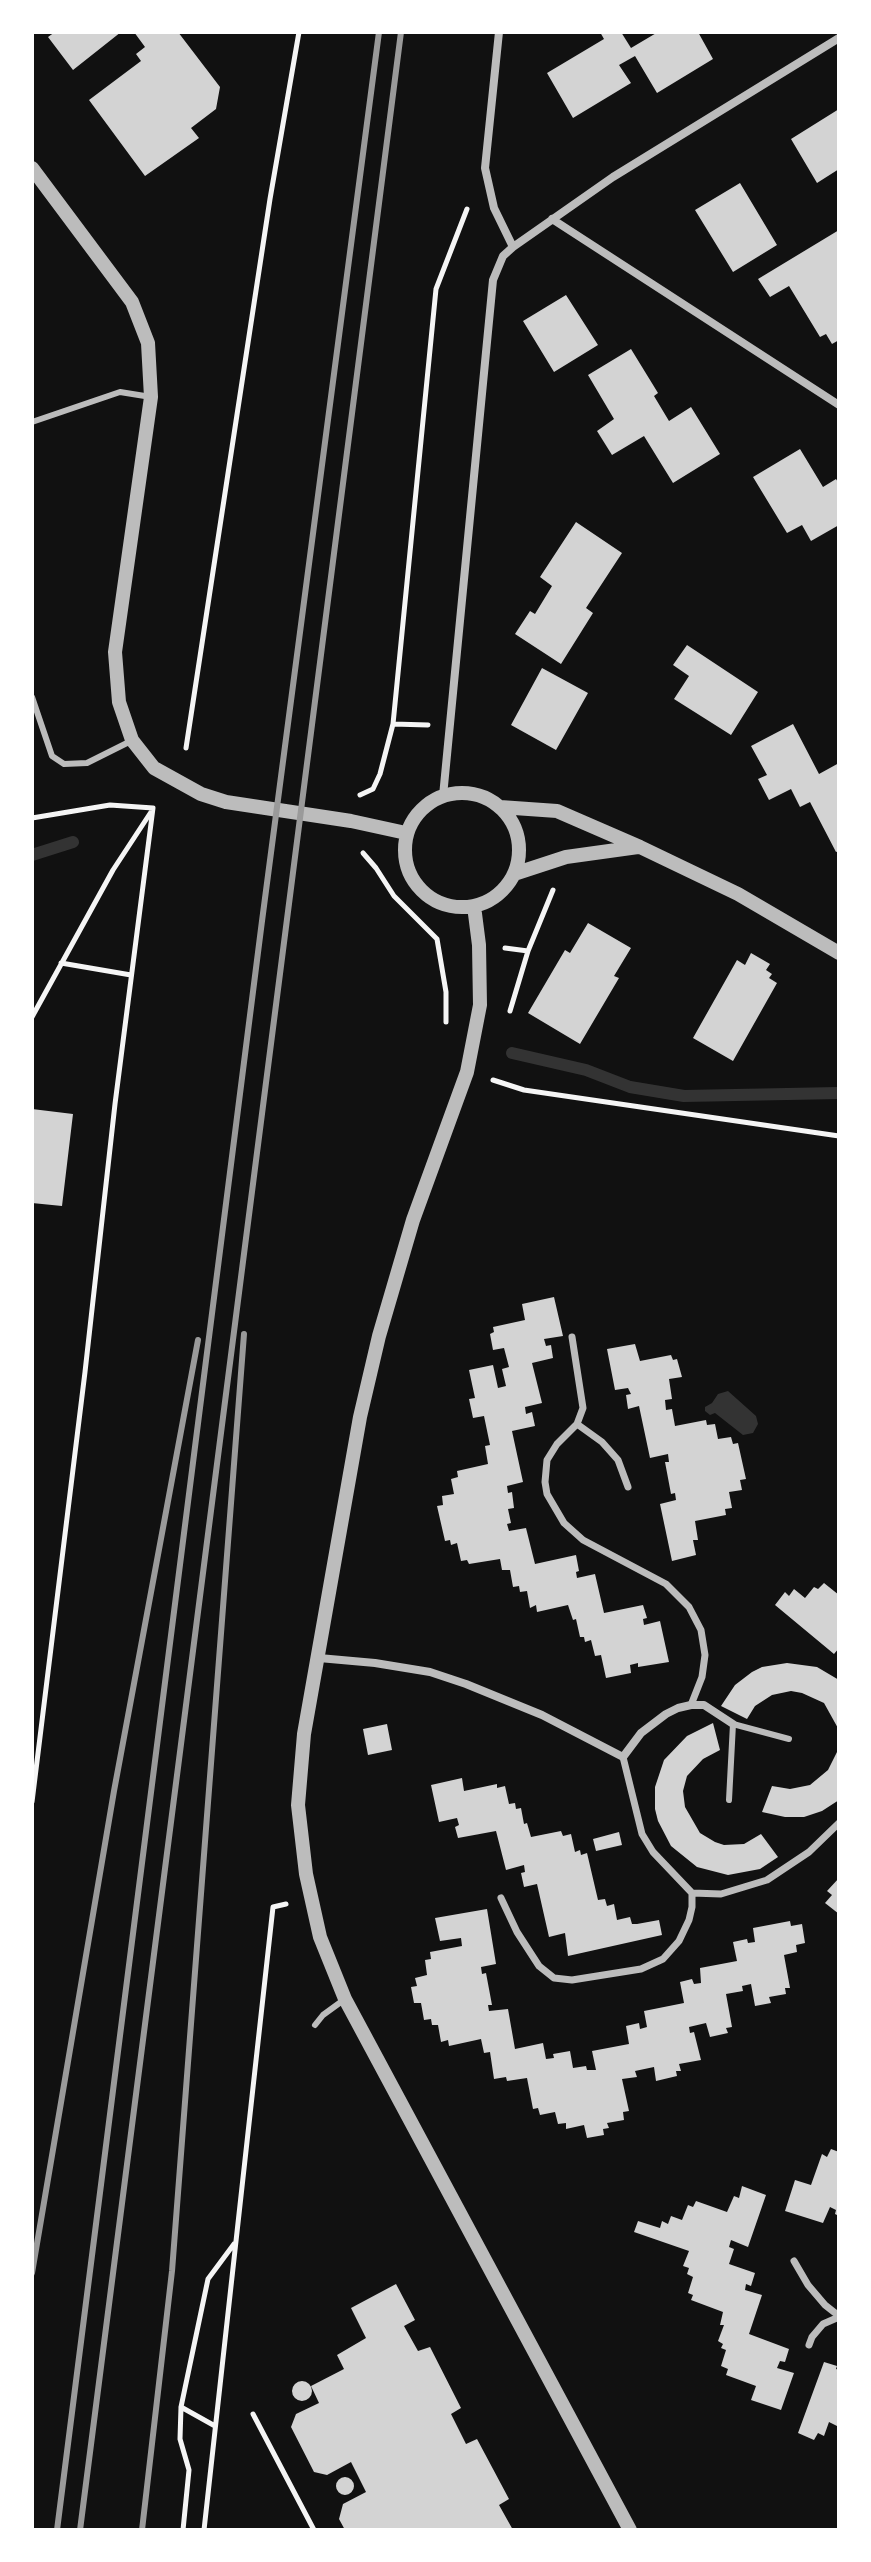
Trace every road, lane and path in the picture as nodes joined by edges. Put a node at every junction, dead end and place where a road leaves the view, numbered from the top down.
1 (299, 32) edge
2 (499, 32) edge
3 (839, 38) edge
4 (32, 168) edge
5 (489, 193) junction
6 (552, 219) junction
7 (513, 247) junction
8 (151, 397) junction
9 (839, 405) edge
10 (32, 422) edge
11 (32, 697) edge
12 (393, 724) junction
13 (449, 725) junction
14 (132, 740) junction
15 (186, 748) dead end
16 (443, 796) junction
17 (500, 807) junction
18 (153, 808) junction
19 (32, 818) edge
20 (351, 821) junction
21 (406, 833) junction
22 (640, 847) junction
23 (514, 874) junction
24 (474, 906) junction
25 (839, 953) edge
26 (61, 963) junction
27 (132, 975) junction
28 (32, 1017) edge
29 (446, 1026) dead end
30 (467, 1072) junction
31 (839, 1136) edge
32 (572, 1337) dead end
33 (577, 1424) junction
34 (628, 1487) dead end
35 (319, 1658) junction
36 (691, 1705) junction
37 (733, 1724) junction
38 (789, 1739) dead end
39 (623, 1757) junction
40 (729, 1800) dead end
41 (32, 1802) edge
42 (839, 1823) edge
43 (692, 1893) junction
44 (311, 1898) junction
45 (501, 1898) dead end
46 (345, 1999) junction
47 (315, 2025) dead end
48 (236, 2242) dead end
49 (794, 2261) dead end
50 (839, 2317) edge
51 (809, 2345) dead end
52 (181, 2407) junction
53 (253, 2414) dead end
54 (215, 2426) junction
55 (183, 2530) edge
56 (204, 2530) edge
57 (314, 2530) edge
58 (630, 2530) edge

1 - 15 path
2 - 5 street
3 - 6 street
4 - 8 street
5 - 7 street
5 - 12 path
6 - 7 street
6 - 9 street
7 - 13 street
8 - 10 lane
8 - 14 street
11 - 14 lane
12 - 13 path
12 - 20 path
13 - 16 street
14 - 20 street
16 - 17 street
16 - 21 street
17 - 22 street
17 - 23 street
18 - 19 path
18 - 26 path
18 - 27 path
20 - 21 street
20 - 29 path
21 - 24 street
22 - 23 street
22 - 25 street
23 - 24 street
24 - 30 street
26 - 27 path
26 - 28 path
27 - 41 path
30 - 31 path
30 - 35 street
32 - 33 street
33 - 34 street
33 - 36 street
35 - 39 street
35 - 44 street
36 - 37 street
36 - 39 street
37 - 38 lane
37 - 40 lane
39 - 43 street
42 - 43 street
43 - 45 street
44 - 46 street
44 - 54 path
46 - 47 lane
46 - 58 street
48 - 52 path
49 - 50 street
50 - 51 street
52 - 54 path
52 - 55 path
53 - 57 path
54 - 56 path

